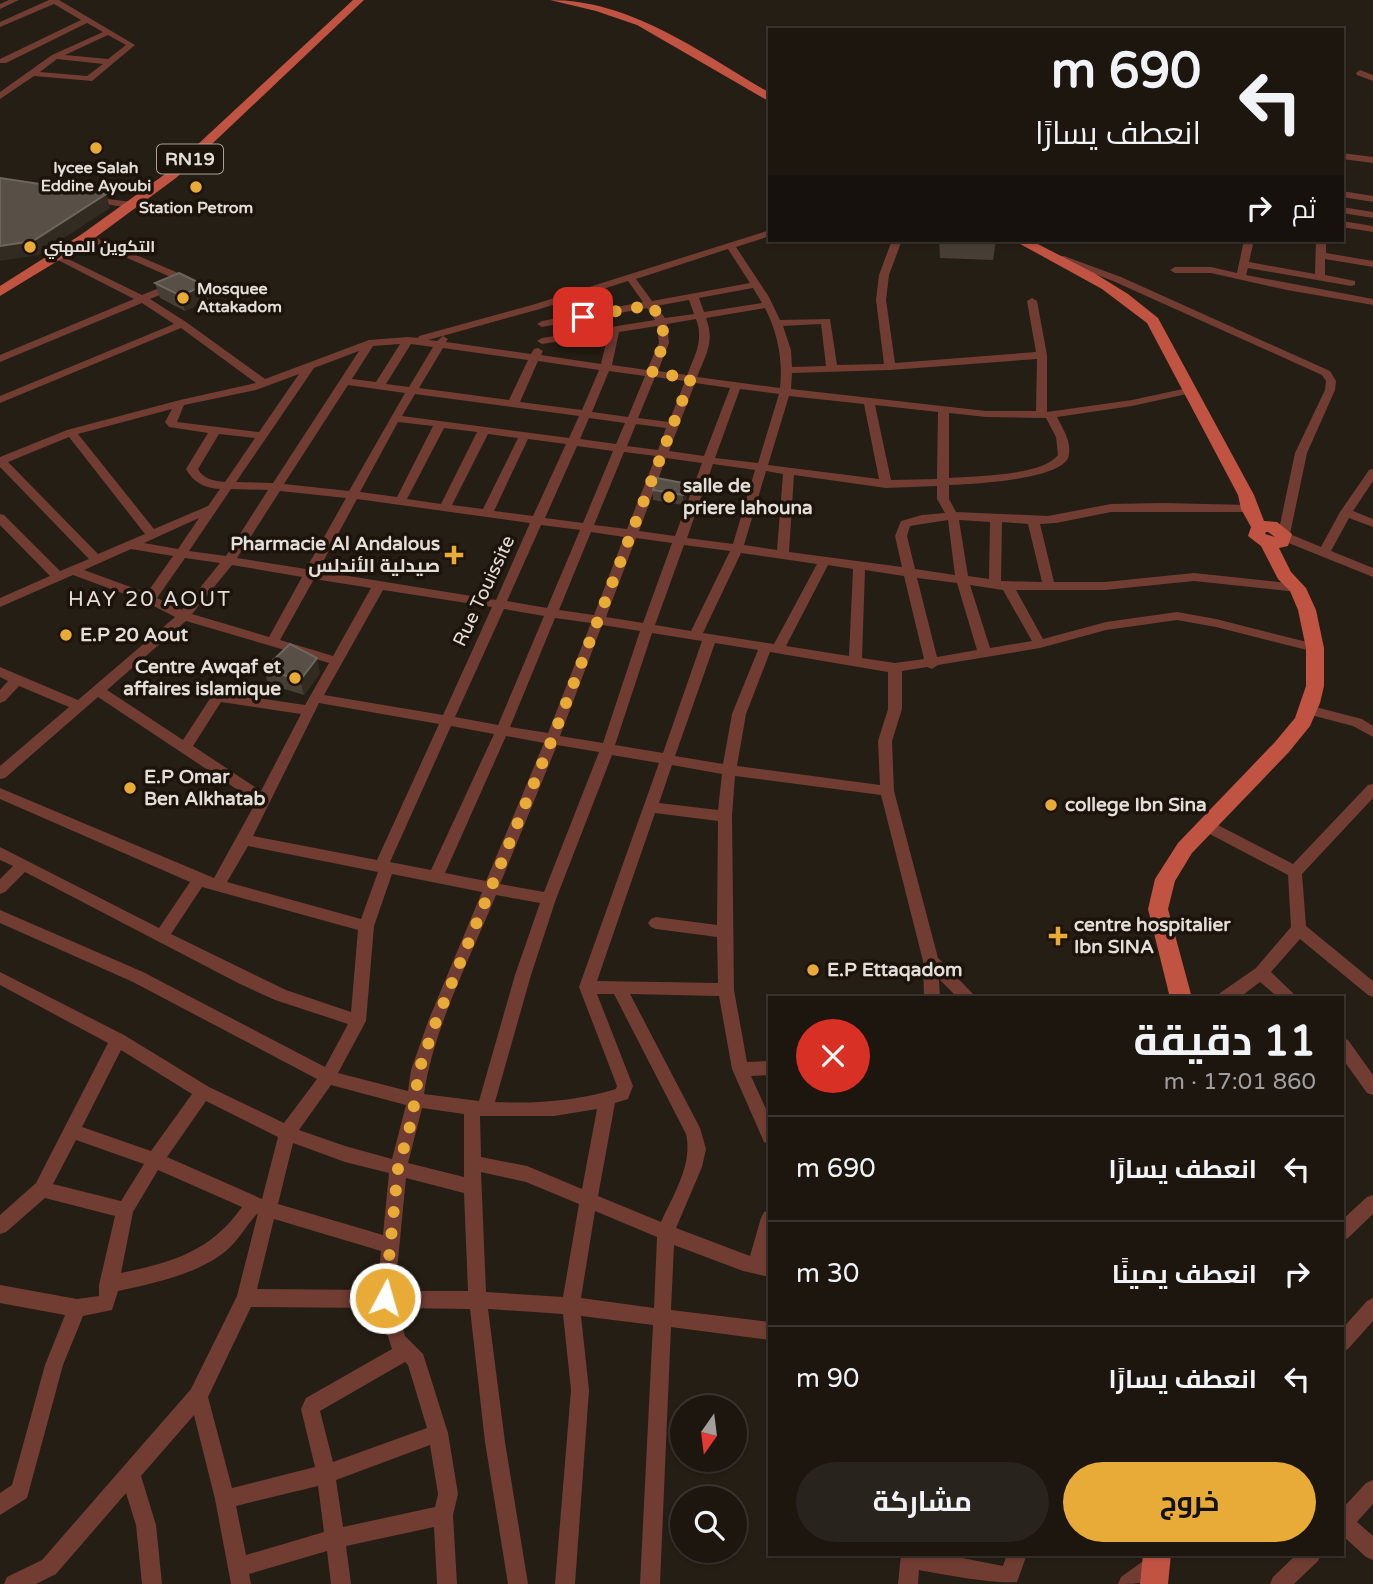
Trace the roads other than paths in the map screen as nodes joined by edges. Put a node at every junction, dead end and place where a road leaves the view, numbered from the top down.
1 (15, 0) edge
2 (359, 0) edge
3 (555, 0) edge
4 (54, 1) edge
5 (0, 7) edge
6 (643, 10) dead end
7 (0, 16) edge
8 (11, 20) junction
9 (87, 20) junction
10 (635, 21) junction
11 (0, 25) edge
12 (109, 32) junction
13 (55, 57) junction
14 (1, 61) edge
15 (111, 62) junction
16 (34, 70) junction
17 (1360, 73) dead end
18 (1373, 78) edge
19 (0, 82) edge
20 (15, 85) junction
21 (0, 96) edge
22 (768, 97) edge
23 (1344, 156) edge
24 (1373, 160) edge
25 (1344, 194) edge
26 (79, 199) edge
27 (1373, 199) edge
28 (132, 205) junction
29 (1344, 210) edge
30 (1373, 215) edge
31 (1344, 224) edge
32 (1373, 229) edge
33 (768, 234) edge
34 (87, 237) junction
35 (896, 242) edge
36 (1024, 242) edge
37 (1249, 242) edge
38 (1321, 242) edge
39 (730, 244) junction
40 (1040, 251) junction
41 (1322, 255) junction
42 (57, 257) junction
43 (1352, 260) junction
44 (1244, 264) junction
45 (1373, 264) edge
46 (1175, 270) dead end
47 (630, 277) junction
48 (1241, 278) junction
49 (1320, 278) junction
50 (1351, 283) junction
51 (755, 285) junction
52 (0, 292) edge
53 (693, 297) junction
54 (1351, 298) junction
55 (144, 300) junction
56 (1032, 301) dead end
57 (1373, 302) edge
58 (652, 305) junction
59 (767, 305) junction
60 (536, 307) junction
61 (701, 316) junction
62 (662, 322) junction
63 (779, 323) junction
64 (182, 324) junction
65 (542, 324) junction
66 (614, 331) junction
67 (447, 332) junction
68 (411, 341) junction
69 (542, 341) junction
70 (369, 344) junction
71 (440, 344) junction
72 (1041, 355) junction
73 (536, 357) junction
74 (0, 359) edge
75 (311, 365) junction
76 (606, 366) junction
77 (890, 367) junction
78 (832, 369) junction
79 (789, 370) junction
80 (652, 373) junction
81 (691, 378) junction
82 (343, 381) junction
83 (264, 384) junction
84 (736, 385) junction
85 (379, 386) junction
86 (412, 390) junction
87 (1192, 390) junction
88 (785, 392) junction
89 (0, 400) edge
90 (869, 402) junction
91 (180, 403) junction
92 (513, 404) junction
93 (944, 409) junction
94 (586, 415) junction
95 (1045, 415) junction
96 (395, 418) junction
97 (631, 420) junction
98 (440, 424) junction
99 (673, 426) junction
100 (215, 430) junction
101 (484, 430) junction
102 (71, 432) junction
103 (262, 436) junction
104 (524, 436) junction
105 (573, 442) junction
106 (619, 448) junction
107 (662, 454) junction
108 (0, 461) edge
109 (708, 461) junction
110 (761, 468) junction
111 (789, 471) junction
112 (1373, 473) edge
113 (942, 482) junction
114 (886, 484) junction
115 (227, 486) junction
116 (276, 487) junction
117 (353, 495) junction
118 (400, 502) junction
119 (1248, 502) junction
120 (212, 509) junction
121 (444, 509) junction
122 (1346, 512) junction
123 (487, 514) junction
124 (953, 517) junction
125 (996, 517) junction
126 (0, 518) edge
127 (538, 520) junction
128 (1032, 520) junction
129 (1373, 523) edge
130 (587, 527) junction
131 (631, 533) junction
132 (152, 535) junction
133 (1275, 535) junction
134 (679, 541) junction
135 (130, 545) junction
136 (737, 550) junction
137 (1324, 553) junction
138 (181, 555) junction
139 (783, 555) junction
140 (97, 560) junction
141 (824, 561) junction
142 (228, 562) junction
143 (859, 566) junction
144 (74, 571) junction
145 (908, 572) junction
146 (1373, 573) edge
147 (311, 574) junction
148 (58, 577) junction
149 (962, 579) junction
150 (379, 585) junction
151 (1001, 585) junction
152 (1049, 587) junction
153 (1297, 588) junction
154 (150, 599) junction
155 (2, 600) edge
156 (500, 603) junction
157 (552, 611) junction
158 (184, 616) junction
159 (599, 618) junction
160 (648, 627) junction
161 (702, 636) junction
162 (273, 642) junction
163 (1040, 644) junction
164 (1315, 648) junction
165 (771, 649) junction
166 (985, 654) junction
167 (336, 662) junction
168 (855, 662) junction
169 (932, 664) junction
170 (895, 668) junction
171 (0, 672) edge
172 (17, 680) junction
173 (97, 690) junction
174 (0, 698) edge
175 (312, 704) junction
176 (79, 706) junction
177 (1308, 710) junction
178 (446, 719) junction
179 (503, 728) junction
180 (1373, 732) edge
181 (553, 737) junction
182 (184, 747) junction
183 (608, 747) junction
184 (670, 758) junction
185 (729, 769) junction
186 (0, 774) edge
187 (887, 791) junction
188 (0, 793) edge
189 (1371, 794) edge
190 (264, 800) junction
191 (650, 807) junction
192 (725, 816) junction
193 (1205, 825) junction
194 (244, 840) junction
195 (0, 853) edge
196 (23, 864) junction
197 (384, 866) junction
198 (1295, 872) junction
199 (436, 876) junction
200 (199, 880) junction
201 (218, 885) junction
202 (491, 887) junction
203 (0, 888) edge
204 (549, 899) junction
205 (0, 916) edge
206 (656, 923) dead end
207 (366, 926) junction
208 (1299, 929) junction
209 (724, 932) junction
210 (162, 935) junction
211 (931, 961) junction
212 (1261, 973) junction
213 (0, 978) edge
214 (587, 987) junction
215 (619, 988) junction
216 (726, 990) junction
217 (1373, 990) edge
218 (932, 996) edge
219 (967, 996) edge
220 (1180, 996) edge
221 (1229, 996) edge
222 (1288, 996) edge
223 (358, 1021) junction
224 (118, 1040) junction
225 (1344, 1048) edge
226 (768, 1068) edge
227 (740, 1069) junction
228 (328, 1077) junction
229 (1373, 1088) edge
230 (203, 1092) junction
231 (414, 1100) junction
232 (607, 1100) junction
233 (478, 1107) junction
234 (72, 1131) junction
235 (768, 1132) edge
236 (287, 1133) junction
237 (155, 1160) junction
238 (472, 1163) junction
239 (398, 1169) junction
240 (471, 1187) junction
241 (42, 1189) junction
242 (589, 1200) junction
243 (1373, 1203) edge
244 (262, 1206) junction
245 (125, 1210) junction
246 (0, 1226) edge
247 (1344, 1230) edge
248 (666, 1231) junction
249 (768, 1232) edge
250 (390, 1245) junction
251 (763, 1268) edge
252 (108, 1285) junction
253 (0, 1293) edge
254 (246, 1297) junction
255 (385, 1298) junction
256 (478, 1300) junction
257 (571, 1306) junction
258 (1373, 1307) edge
259 (77, 1308) junction
260 (661, 1317) junction
261 (768, 1331) edge
262 (1344, 1341) edge
263 (407, 1351) junction
264 (198, 1396) junction
265 (438, 1433) junction
266 (326, 1474) junction
267 (131, 1476) junction
268 (1373, 1490) edge
269 (225, 1499) junction
270 (0, 1505) edge
271 (443, 1514) junction
272 (1344, 1522) edge
273 (1344, 1524) edge
274 (333, 1539) junction
275 (1373, 1550) edge
276 (911, 1556) edge
277 (1017, 1556) edge
278 (1309, 1556) edge
279 (1156, 1567) edge
280 (48, 1576) edge
281 (239, 1576) edge
282 (14, 1584) edge
283 (152, 1584) edge
284 (341, 1584) edge
285 (447, 1584) edge
286 (518, 1584) edge
287 (565, 1584) edge
288 (650, 1584) edge
289 (908, 1584) edge
290 (1128, 1584) edge
291 (1280, 1584) edge

1 - 5 street
2 - 28 main road, RN19
3 - 10 main road
4 - 8 street
4 - 9 street
6 - 10 main road
7 - 8 street
8 - 11 street
9 - 12 street
9 - 14 street
10 - 22 main road
12 - 13 street
12 - 15 street
13 - 15 street
13 - 16 street
14 - 16 street
15 - 16 street
16 - 20 street
17 - 18 street
19 - 20 street
20 - 21 street
23 - 24 street
25 - 27 street
26 - 28 street
28 - 34 main road, RN19
29 - 30 street
31 - 32 street
33 - 39 street
34 - 42 main road, RN19
34 - 55 street
35 - 77 street
36 - 40 main road
37 - 44 street
38 - 41 street
39 - 47 street
39 - 51 street
40 - 87 main road
40 - 133 street
41 - 43 street
41 - 49 street
42 - 52 main road, RN19
42 - 55 street
43 - 45 street
43 - 50 street
44 - 48 street
44 - 49 street
46 - 48 street
47 - 58 street
47 - 60 street
48 - 54 street
49 - 50 street
50 - 54 street
51 - 53 street
51 - 59 street
53 - 58 street
53 - 61 street
54 - 57 street
55 - 64 street
55 - 74 street
56 - 72 street
58 - 62 street
58 - 65 street
59 - 61 street
59 - 63 street
60 - 65 street
60 - 67 street
61 - 62 street
61 - 81 street
62 - 66 street
62 - 80 street
63 - 78 street
63 - 79 street
64 - 83 street
64 - 89 street
65 - 69 street
66 - 69 street
66 - 76 street, Rue Touissite
67 - 68 street
67 - 71 street
68 - 70 street
68 - 71 street
68 - 85 street
69 - 73 street
70 - 75 street
70 - 82 street
71 - 73 street
71 - 86 street
72 - 77 street
72 - 95 street
73 - 76 street
73 - 92 street
75 - 83 street
75 - 103 street
76 - 80 street
76 - 94 street, Rue Touissite
77 - 78 street
78 - 79 street
79 - 88 street
80 - 81 street
80 - 97 street
81 - 84 street
81 - 99 street
82 - 85 street
82 - 116 street
83 - 91 street
84 - 88 street
84 - 109 street
85 - 86 street
86 - 92 street
86 - 96 street
87 - 95 street
87 - 119 main road
88 - 90 street
88 - 110 street
90 - 93 street
90 - 114 street
91 - 100 street
91 - 102 street
92 - 94 street
93 - 95 street
93 - 113 street
94 - 97 street
94 - 105 street, Rue Touissite
95 - 113 street
96 - 98 street
96 - 117 street
97 - 99 street
97 - 106 street
98 - 101 street
98 - 118 street
99 - 107 street
100 - 103 street
100 - 115 street
101 - 104 street
101 - 121 street
102 - 108 street
102 - 132 street
103 - 115 street
104 - 105 street
104 - 123 street
105 - 106 street
105 - 127 street, Rue Touissite
106 - 107 street
106 - 130 street
107 - 109 street
107 - 131 street
108 - 140 street
109 - 110 street
109 - 134 street
110 - 111 street
110 - 136 street
111 - 114 street
111 - 139 street
112 - 122 street
113 - 114 street
113 - 124 street
115 - 116 street
115 - 120 street
116 - 117 street
116 - 142 street
117 - 118 street
117 - 147 street
118 - 121 street
119 - 128 street
119 - 133 main road
120 - 132 street
120 - 138 street
121 - 123 street
122 - 129 street
122 - 137 street
123 - 127 street
124 - 125 street
124 - 145 street
124 - 149 street
125 - 128 street
125 - 151 street
126 - 148 street
127 - 130 street
127 - 156 street, Rue Touissite
128 - 152 street
130 - 131 street
130 - 157 street
131 - 134 street
131 - 159 street
132 - 135 street
133 - 137 street
133 - 153 main road
134 - 136 street
134 - 160 street
135 - 138 street
135 - 140 street
136 - 139 street
136 - 161 street
137 - 146 street
138 - 142 street
138 - 154 street
139 - 141 street
140 - 144 street
141 - 143 street
141 - 165 street
142 - 147 street
142 - 158 street
143 - 145 street
143 - 168 street
144 - 148 street
144 - 154 street
145 - 149 street
145 - 169 street
147 - 150 street
147 - 162 street
148 - 155 street
149 - 151 street
149 - 166 street
150 - 156 street
150 - 167 street
151 - 152 street
151 - 163 street
152 - 153 street
153 - 164 main road
154 - 158 street
156 - 157 street
156 - 178 street, Rue Touissite
157 - 159 street
157 - 179 street
158 - 162 street
158 - 173 street
159 - 160 street
159 - 181 street
160 - 161 street
160 - 183 street
161 - 165 street
161 - 184 street
162 - 167 street
163 - 164 street
163 - 166 street
164 - 177 main road
165 - 168 street
165 - 185 street
166 - 169 street
167 - 175 street
168 - 170 street
169 - 170 street
170 - 187 street
171 - 172 street
172 - 174 street
172 - 176 street
173 - 176 street
173 - 182 street
175 - 178 street
175 - 182 street
175 - 190 street
176 - 186 street
177 - 180 street
177 - 193 main road
178 - 179 street
178 - 197 street, Rue Touissite
179 - 181 street
179 - 199 street
181 - 183 street
181 - 202 street
182 - 190 street
183 - 184 street
183 - 204 street
184 - 185 street
184 - 191 street
185 - 187 street
185 - 192 street
187 - 211 street
188 - 200 street
189 - 198 street
190 - 194 street
191 - 192 street
191 - 214 street
192 - 209 street
193 - 198 street
193 - 220 main road
194 - 197 street
194 - 201 street
195 - 196 street
196 - 203 street
196 - 210 street
197 - 199 street
197 - 207 street, Rue Touissite
198 - 208 street
199 - 202 street
200 - 201 street
200 - 210 street
201 - 207 street
202 - 204 street
202 - 231 street
204 - 233 street
205 - 228 street
206 - 209 street
207 - 223 street, Rue Touissite
208 - 212 street
208 - 217 street
209 - 216 street
210 - 223 street
211 - 218 street
211 - 219 street
212 - 221 street
212 - 222 street
213 - 224 street
214 - 215 street
214 - 232 street
215 - 216 street
215 - 248 street
216 - 227 street
223 - 228 street
224 - 230 street
224 - 234 street
225 - 229 street
226 - 227 street
227 - 235 street
228 - 231 street
228 - 236 street
230 - 236 street
230 - 237 street
231 - 233 street
231 - 239 street
232 - 233 street
232 - 242 street
233 - 238 street
234 - 237 street
234 - 241 street
236 - 239 street
236 - 244 street
237 - 244 street
237 - 245 street
238 - 240 street
238 - 242 street
239 - 240 street
239 - 250 street
240 - 256 street
241 - 245 street
241 - 246 street
242 - 248 street
242 - 257 street
243 - 247 street
244 - 250 street
244 - 252 street
244 - 254 street
245 - 252 street
248 - 251 street
248 - 260 street
249 - 251 street
250 - 255 street
252 - 259 street
253 - 259 street
254 - 255 street
254 - 264 street
255 - 256 street
255 - 263 street
256 - 257 street
256 - 286 street
257 - 260 street
257 - 287 street
258 - 262 street
259 - 270 street
260 - 261 street
260 - 288 street
263 - 265 street
263 - 266 street
264 - 267 street
264 - 269 street
265 - 266 street
265 - 271 street
266 - 269 street
266 - 274 street
267 - 280 street
267 - 283 street
268 - 272 street
269 - 281 street
271 - 274 street
271 - 285 street
273 - 275 street
274 - 281 street
274 - 284 street
276 - 277 street
276 - 289 street
278 - 291 street
279 - 290 street
280 - 282 street

